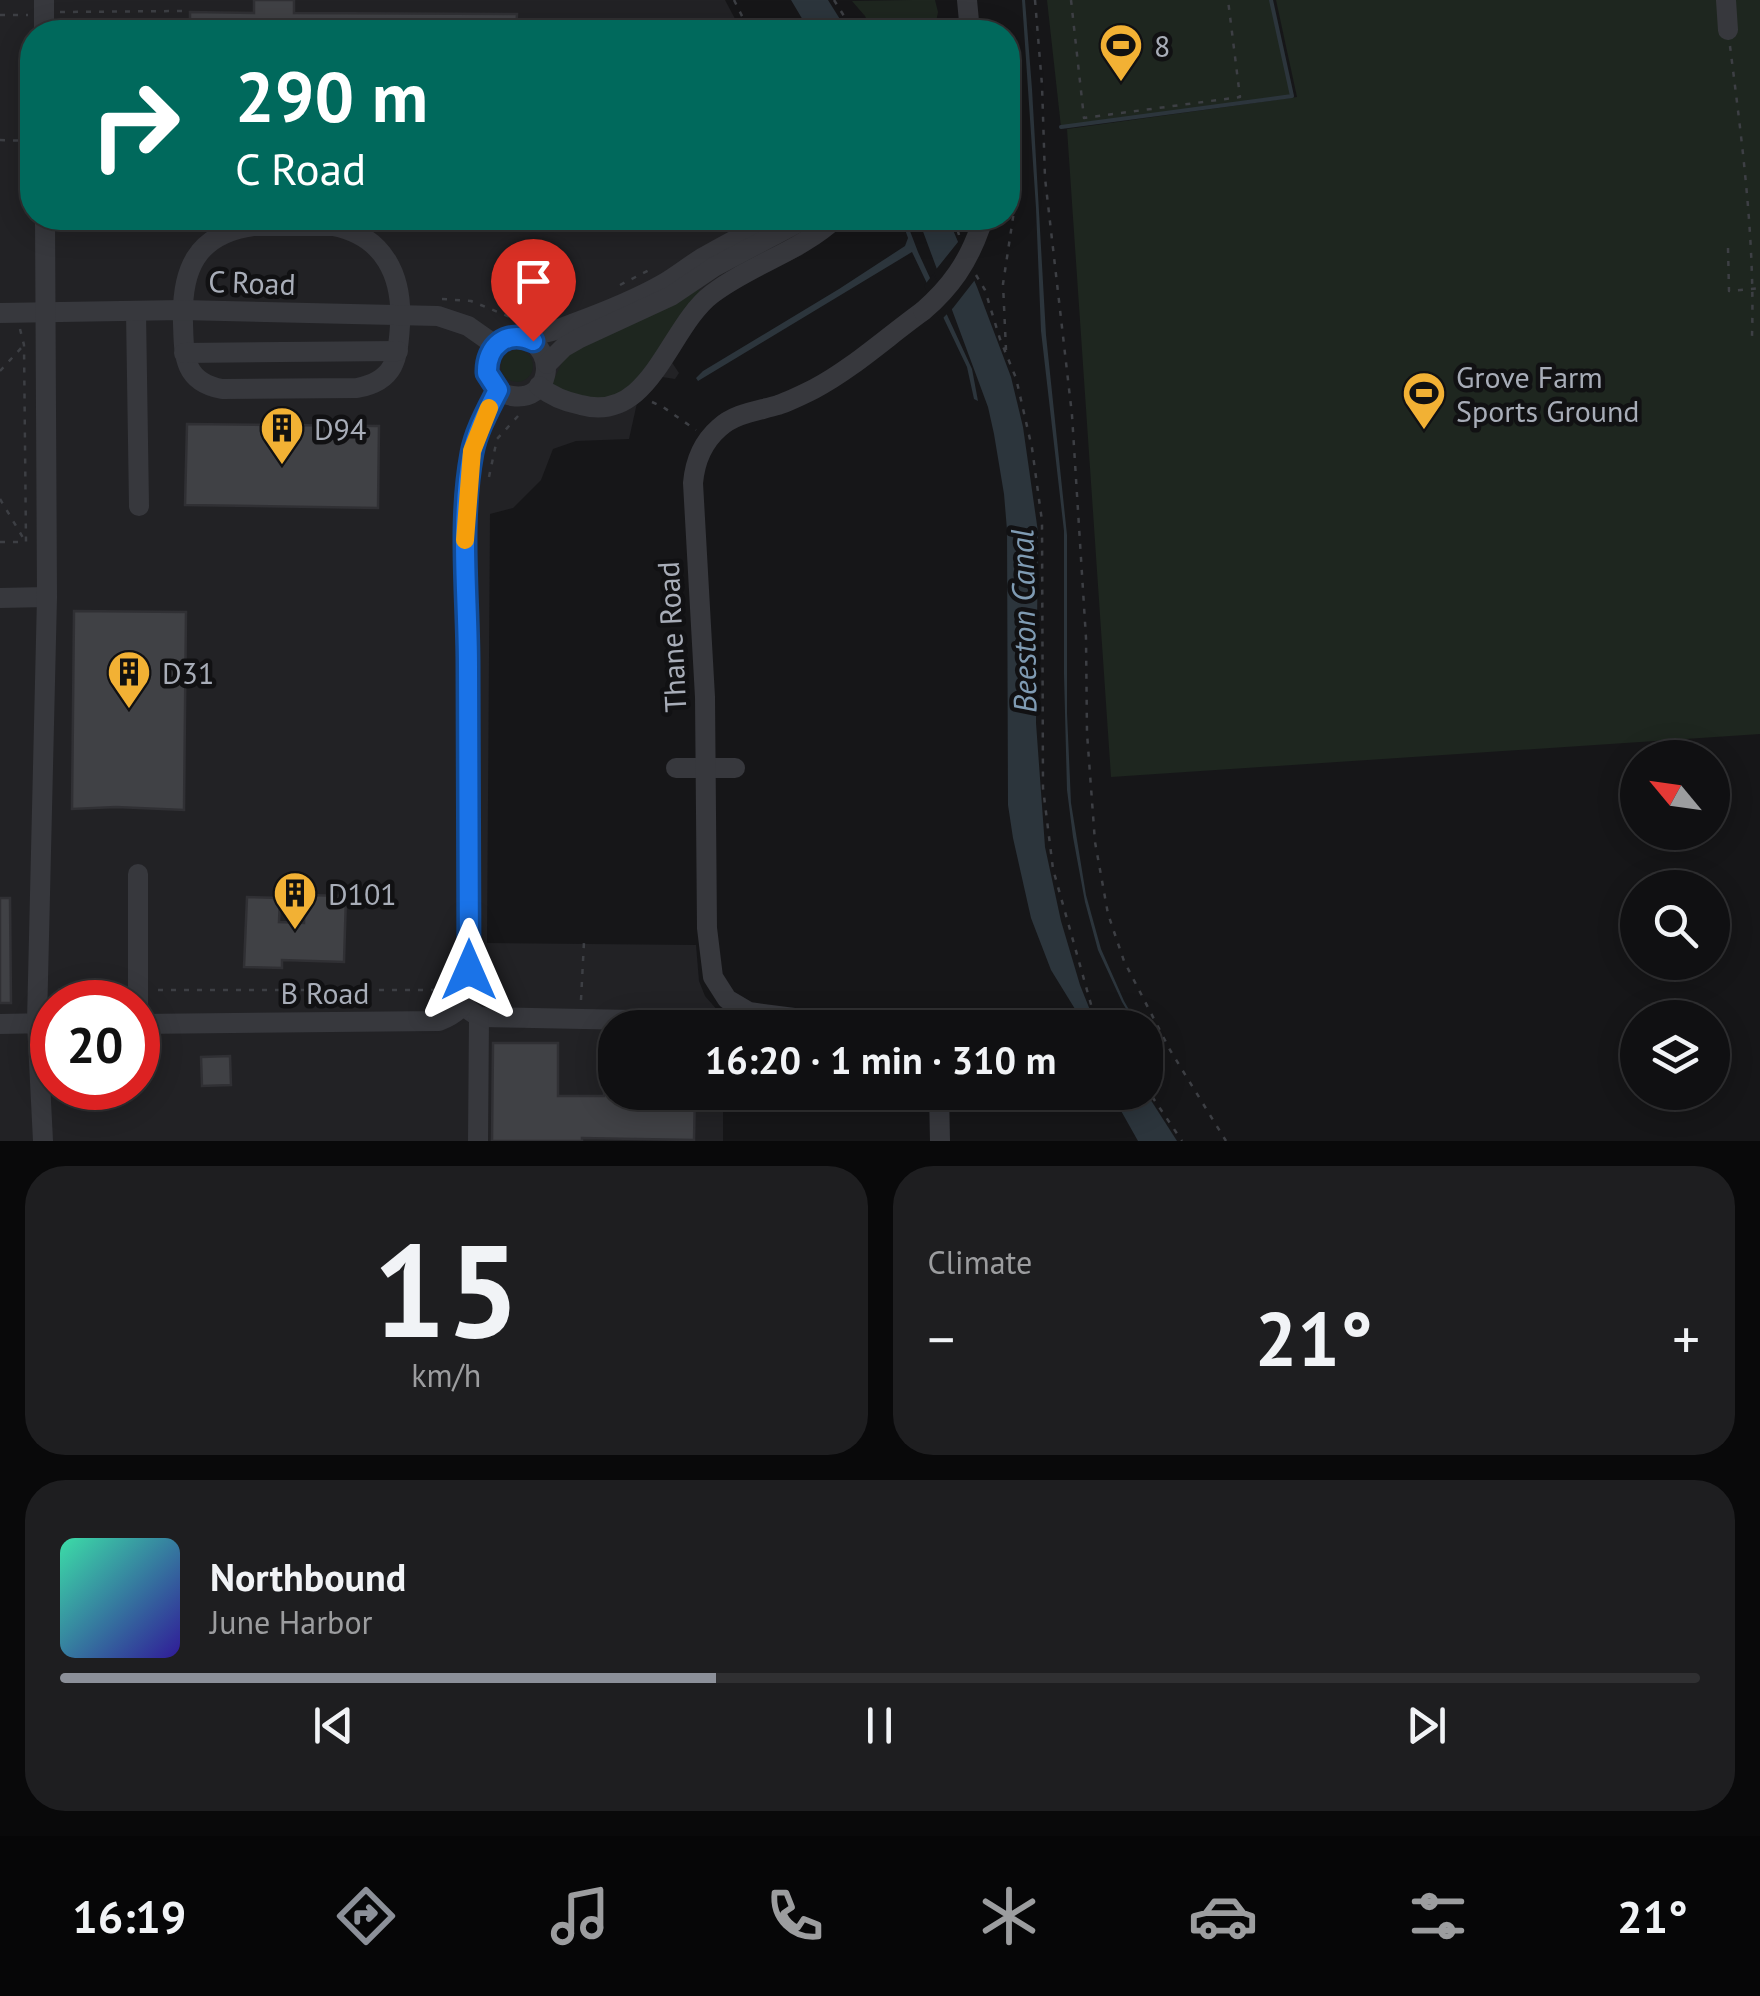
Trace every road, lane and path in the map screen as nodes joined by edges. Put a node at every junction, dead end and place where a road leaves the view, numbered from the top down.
1 (1035, 0) edge
2 (1071, 0) edge
3 (1228, 0) edge
4 (1726, 0) edge
5 (183, 11) dead end
6 (0, 15) edge
7 (44, 15) edge
8 (1728, 30) joint
9 (45, 230) edge
10 (238, 230) edge
11 (346, 230) edge
12 (754, 230) edge
13 (783, 230) edge
14 (820, 230) edge
15 (958, 230) edge
16 (978, 230) edge
17 (1011, 230) edge
18 (960, 238) dead end
19 (1728, 248) dead end
20 (666, 262) dead end
21 (714, 267) junction
22 (972, 268) dead end
23 (615, 287) dead end
24 (1760, 288) edge
25 (1752, 289) junction
26 (707, 298) junction
27 (439, 299) dead end
28 (182, 310) junction
29 (45, 312) junction
30 (136, 312) junction
31 (400, 316) junction
32 (7, 318) edge
33 (521, 328) junction
34 (1752, 336) dead end
35 (24, 345) junction
36 (495, 345) junction
37 (398, 351) junction
38 (184, 353) junction
39 (1007, 357) junction
40 (547, 364) junction
41 (0, 371) edge
42 (539, 386) junction
43 (498, 390) junction
44 (1023, 392) dead end
45 (651, 394) dead end
46 (1020, 398) junction
47 (527, 410) dead end
48 (698, 431) dead end
49 (468, 485) junction
50 (0, 499) edge
51 (139, 506) dead end
52 (48, 596) junction
53 (0, 598) edge
54 (676, 768) dead end
55 (706, 768) junction
56 (735, 768) dead end
57 (138, 874) dead end
58 (584, 942) dead end
59 (492, 956) dead end
60 (469, 970) junction
61 (45, 980) edge
62 (140, 980) edge
63 (160, 996) edge
64 (467, 1004) junction
65 (746, 1010) edge
66 (1093, 1010) edge
67 (581, 1019) junction
68 (598, 1019) edge
69 (30, 1023) edge
70 (0, 1024) edge
71 (160, 1024) edge
72 (44, 1110) edge
73 (939, 1110) edge
74 (1161, 1110) edge
75 (43, 1141) edge
76 (478, 1141) edge
77 (940, 1141) edge
78 (1182, 1141) edge
79 (1226, 1141) edge

1 - 79 path
2 - 3 path
4 - 8 street
5 - 7 path
6 - 7 path
8 - 25 path
9 - 29 street
10 - 28 street
11 - 31 street
12 - 33 street
13 - 21 street
14 - 26 street
15 - 18 path
16 - 55 street, Thane Road, bridge
17 - 39 path
19 - 25 path
20 - 23 path
21 - 26 street
21 - 40 street
22 - 39 path
24 - 25 path
25 - 34 path
26 - 42 street
27 - 33 path
28 - 30 street, C Road
28 - 31 street, C Road
28 - 38 street
29 - 30 street, C Road
29 - 32 street, C Road
29 - 52 street
30 - 51 street
31 - 36 street, C Road
31 - 37 street
32 - 35 path
33 - 36 street
33 - 40 street
35 - 41 path
35 - 50 path
36 - 43 street
37 - 38 street
37 - 38 street
39 - 46 path
40 - 42 street
42 - 43 street
43 - 49 street
44 - 46 path
45 - 48 path
46 - 66 path
47 - 49 path
49 - 60 street
52 - 53 street
52 - 61 street
54 - 55 street
55 - 56 street
55 - 65 street, Thane Road
57 - 62 street
58 - 67 path
59 - 60 path
60 - 64 street
63 - 64 path
64 - 67 street, B Road
64 - 71 street, B Road
64 - 76 street
67 - 68 street, B Road
69 - 70 street
72 - 75 street
73 - 77 street
74 - 78 path

